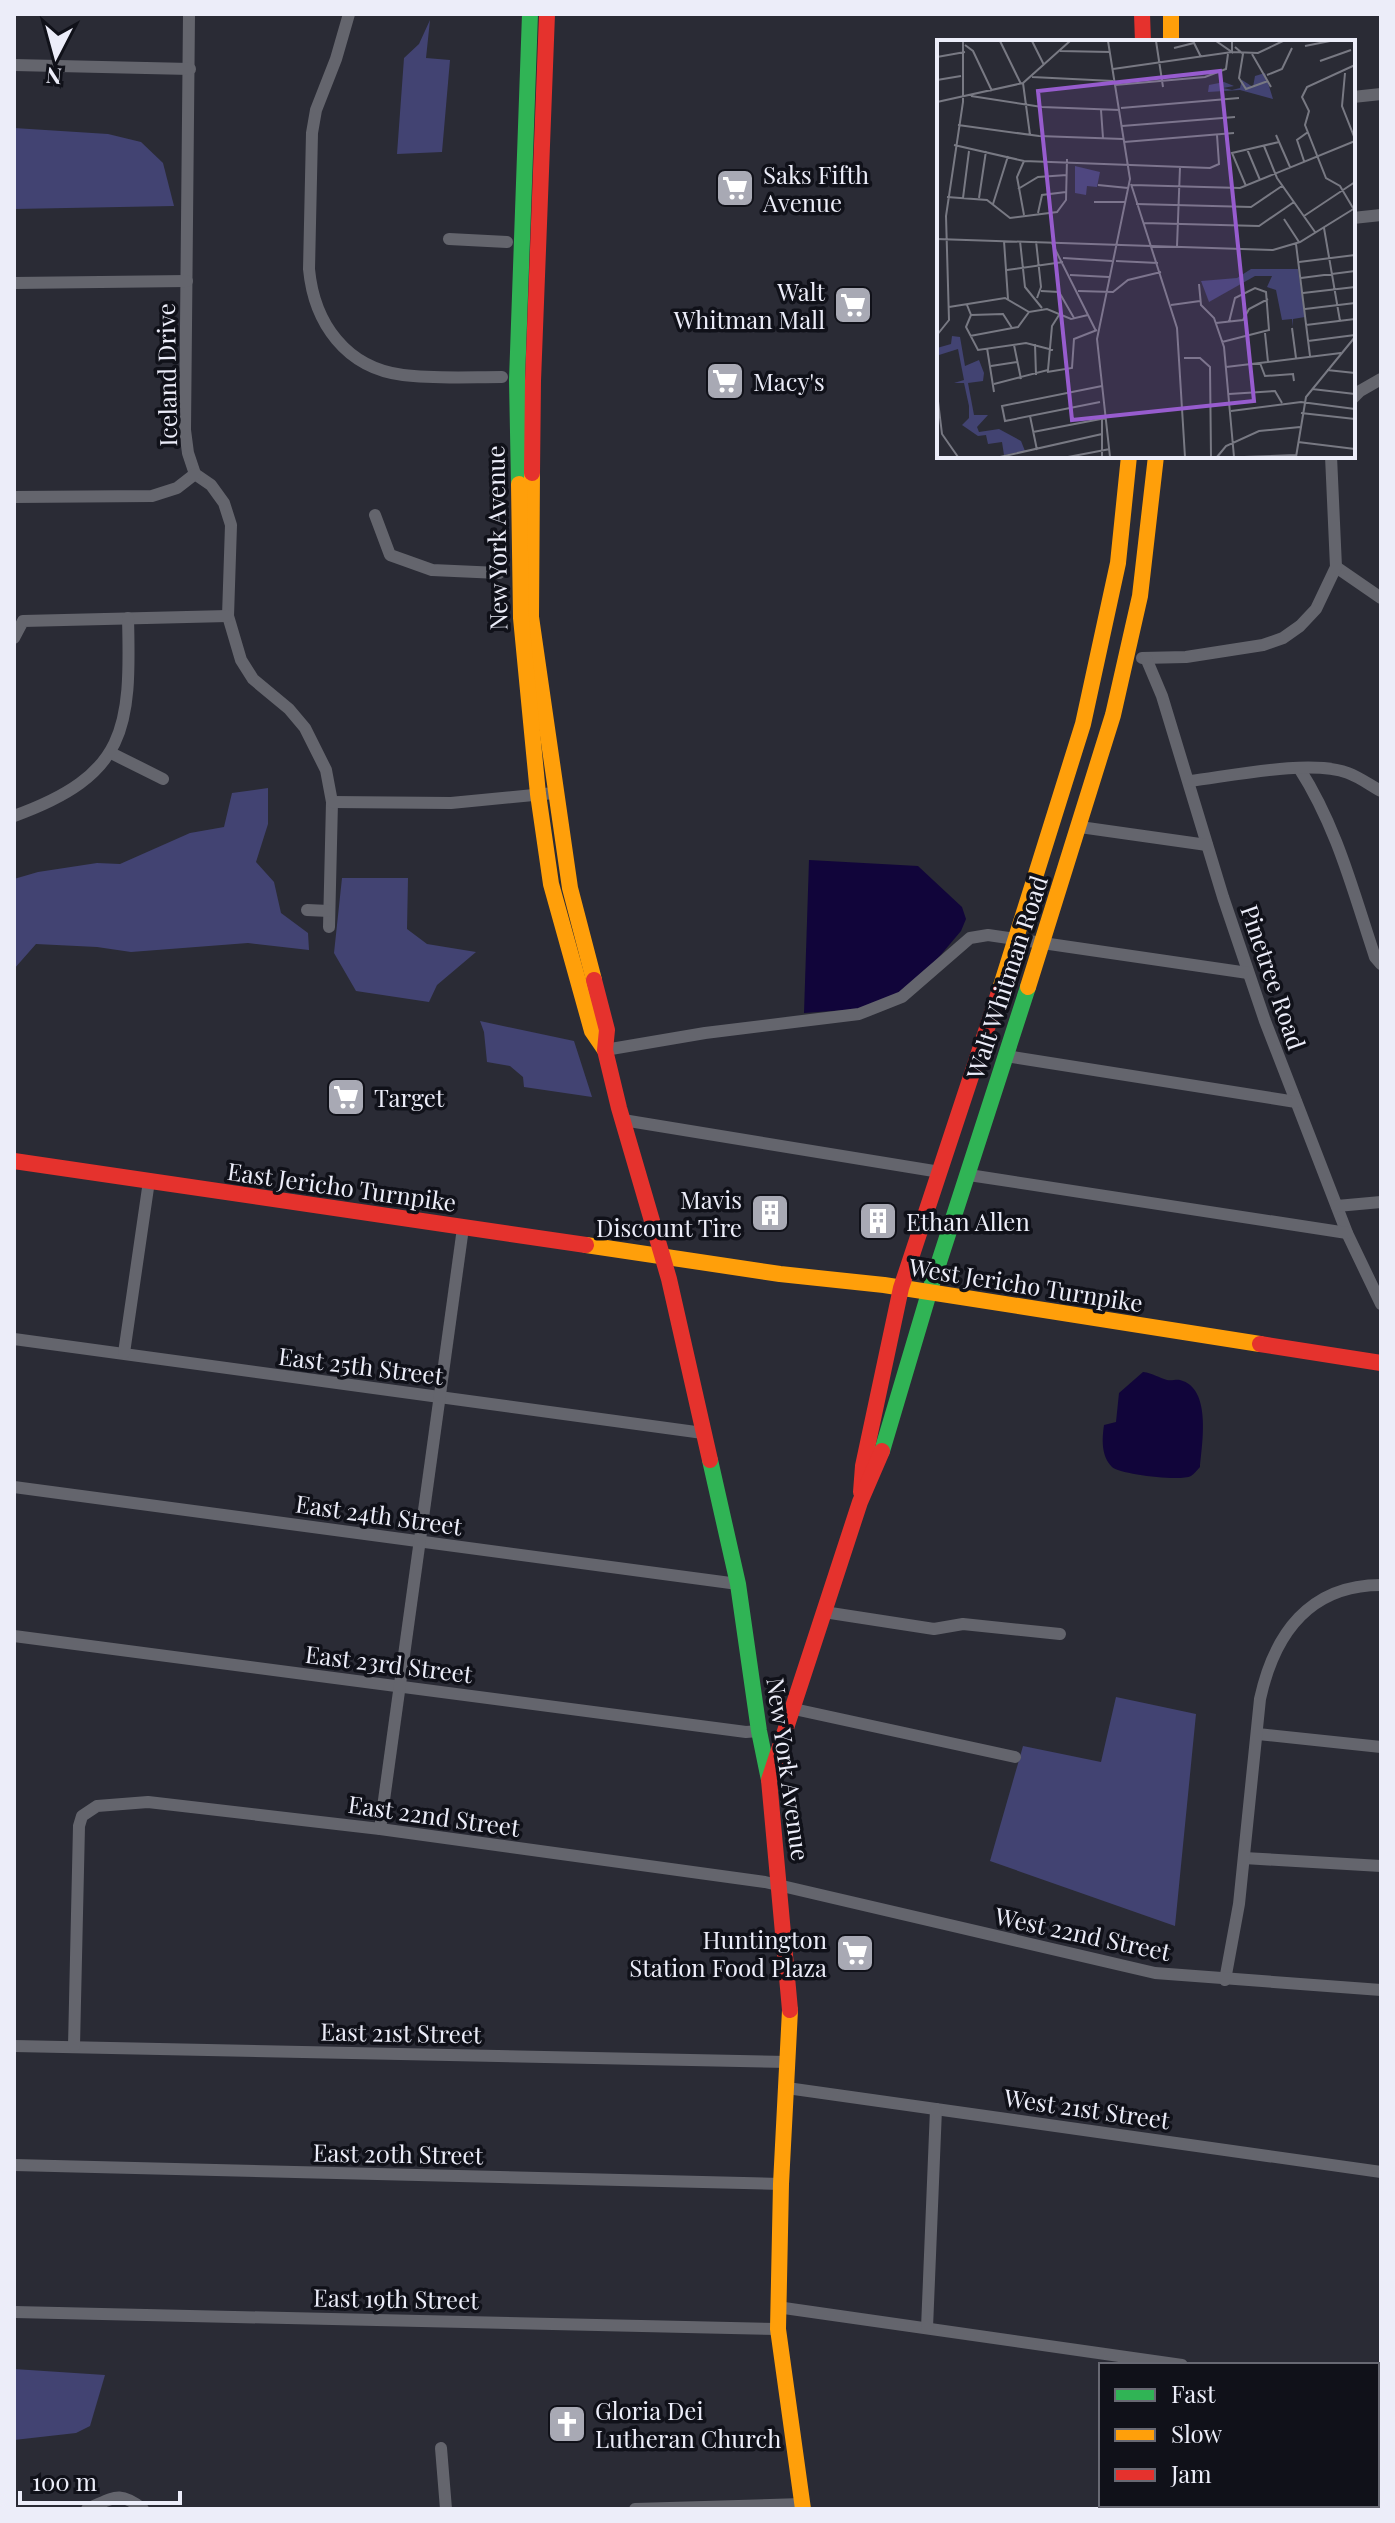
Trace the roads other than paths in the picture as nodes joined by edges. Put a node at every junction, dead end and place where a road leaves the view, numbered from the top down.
1 (189, 14) edge
2 (349, 14) edge
3 (530, 14) edge
4 (547, 14) edge
5 (1142, 14) edge
6 (1171, 14) edge
7 (1143, 40) edge
8 (1171, 40) edge
9 (14, 65) edge
10 (190, 69) junction
11 (1381, 94) edge
12 (1355, 97) edge
13 (1381, 215) edge
14 (1355, 218) edge
15 (449, 239) dead end
16 (507, 242) dead end
17 (187, 281) junction
18 (14, 283) edge
19 (502, 377) dead end
20 (1381, 379) edge
21 (1355, 396) edge
22 (1129, 458) edge
23 (1156, 458) edge
24 (1331, 458) edge
25 (195, 474) junction
26 (14, 497) edge
27 (375, 515) dead end
28 (1118, 563) junction
29 (1336, 567) junction
30 (499, 573) dead end
31 (1381, 598) edge
32 (228, 616) junction
33 (128, 618) junction
34 (18, 621) edge
35 (14, 638) edge
36 (1100, 654) junction
37 (1146, 658) junction
38 (1126, 659) junction
39 (1113, 715) junction
40 (111, 753) junction
41 (1299, 768) junction
42 (163, 779) dead end
43 (1190, 781) junction
44 (1381, 791) edge
45 (546, 794) junction
46 (332, 802) junction
47 (14, 816) edge
48 (1080, 827) junction
49 (1207, 845) junction
50 (307, 910) dead end
51 (329, 911) junction
52 (329, 927) dead end
53 (1017, 938) junction
54 (1043, 942) junction
55 (1381, 964) edge
56 (1248, 973) junction
57 (605, 1050) junction
58 (1006, 1056) junction
59 (1296, 1102) junction
60 (623, 1120) junction
61 (14, 1161) edge
62 (940, 1172) junction
63 (969, 1175) junction
64 (149, 1181) junction
65 (1381, 1202) edge
66 (1337, 1206) junction
67 (463, 1228) junction
68 (1347, 1233) junction
69 (662, 1256) junction
70 (901, 1288) junction
71 (929, 1293) junction
72 (1381, 1304) edge
73 (14, 1339) edge
74 (124, 1353) junction
75 (1381, 1363) edge
76 (439, 1397) junction
77 (703, 1433) junction
78 (14, 1487) edge
79 (860, 1502) junction
80 (419, 1542) junction
81 (738, 1584) junction
82 (1381, 1585) edge
83 (824, 1612) junction
84 (1060, 1634) dead end
85 (14, 1636) edge
86 (401, 1686) junction
87 (794, 1709) junction
88 (759, 1731) junction
89 (1258, 1734) junction
90 (1381, 1747) edge
91 (1015, 1757) dead end
92 (769, 1780) junction
93 (380, 1829) junction
94 (778, 1858) junction
95 (1244, 1858) junction
96 (1381, 1866) edge
97 (781, 1887) junction
98 (1225, 1980) junction
99 (1381, 1990) edge
100 (14, 2046) edge
101 (74, 2046) junction
102 (788, 2062) junction
103 (787, 2088) junction
104 (936, 2109) junction
105 (14, 2165) edge
106 (1381, 2172) edge
107 (781, 2184) junction
108 (777, 2307) junction
109 (14, 2312) edge
110 (927, 2328) junction
111 (778, 2329) junction
112 (1168, 2363) edge
113 (441, 2448) dead end
114 (802, 2507) edge
115 (87, 2509) edge
116 (143, 2509) edge
117 (446, 2509) edge
118 (635, 2509) edge

1 - 10 street, Iceland Drive
2 - 19 street
3 - 45 main road, New York Avenue
4 - 45 main road, New York Avenue
5 - 7 main road
6 - 8 main road
9 - 10 street
10 - 17 street, Iceland Drive
11 - 12 street
13 - 14 street
15 - 16 street
17 - 18 street
17 - 25 street, Iceland Drive
20 - 21 street
22 - 28 main road, Walt Whitman Road
23 - 38 main road, Walt Whitman Road
24 - 29 street
25 - 26 street
25 - 32 street, Iceland Drive
27 - 30 street
28 - 36 main road, Walt Whitman Road
28 - 38 main road
29 - 31 street
29 - 37 street
32 - 33 street
32 - 46 street, Iceland Drive
33 - 34 street
33 - 40 street
34 - 35 street
36 - 39 main road
36 - 53 main road, Walt Whitman Road
37 - 38 street
37 - 43 street, Pinetree Road
38 - 39 main road, Walt Whitman Road
39 - 48 main road, Walt Whitman Road
40 - 42 street
40 - 47 street
41 - 43 street
41 - 44 street
41 - 55 street
43 - 49 street, Pinetree Road
45 - 46 street
45 - 57 main road, New York Avenue
46 - 51 street, Iceland Drive
48 - 49 street
48 - 54 main road, Walt Whitman Road
49 - 56 street, Pinetree Road
50 - 51 street
51 - 52 street, Iceland Drive
53 - 54 street
53 - 57 street
53 - 62 main road, Walt Whitman Road
54 - 56 street
54 - 58 main road, Walt Whitman Road
56 - 59 street, Pinetree Road
57 - 60 main road, New York Avenue
58 - 59 street
58 - 63 main road, Walt Whitman Road
59 - 66 street, Pinetree Road
60 - 62 street
60 - 69 main road, New York Avenue
61 - 64 main road, East Jericho Turnpike
62 - 70 main road, Walt Whitman Road
63 - 68 street
63 - 71 main road, Walt Whitman Road
64 - 67 main road, East Jericho Turnpike
64 - 74 street
65 - 66 street
66 - 68 street, Pinetree Road
67 - 69 main road, East Jericho Turnpike
67 - 76 street
68 - 72 street, Pinetree Road
69 - 70 main road, West Jericho Turnpike
69 - 77 main road, New York Avenue
70 - 71 main road, West Jericho Turnpike
70 - 79 main road, Walt Whitman Road
71 - 75 main road, West Jericho Turnpike
71 - 79 main road, Walt Whitman Road
73 - 74 street, East 25th Street
74 - 76 street, East 25th Street
76 - 77 street, East 25th Street
76 - 80 street
77 - 81 main road, New York Avenue
78 - 80 street, East 24th Street
79 - 83 main road, Walt Whitman Road
80 - 81 street, East 24th Street
80 - 86 street
81 - 88 main road, New York Avenue
82 - 89 street
83 - 84 street
83 - 87 main road, Walt Whitman Road
85 - 86 street, East 23rd Street
86 - 88 street, East 23rd Street
86 - 93 street
87 - 88 main road
87 - 91 street
87 - 92 main road, Walt Whitman Road
87 - 94 main road, Walt Whitman Road
88 - 92 main road, New York Avenue
89 - 90 street
89 - 95 street
92 - 94 main road, New York Avenue
93 - 97 street, East 22nd Street
93 - 101 street, East 22nd Street
94 - 97 main road, New York Avenue
95 - 96 street
95 - 98 street
97 - 98 street, West 22nd Street
97 - 102 main road, New York Avenue
98 - 99 street, West 22nd Street
100 - 101 street, East 21st Street
101 - 102 street, East 21st Street
102 - 103 main road, New York Avenue
103 - 104 street, West 21st Street
103 - 107 main road, New York Avenue
104 - 106 street, West 21st Street
104 - 110 street
105 - 107 street, East 20th Street
107 - 108 main road, New York Avenue
108 - 110 street
108 - 111 main road, New York Avenue
109 - 111 street, East 19th Street
110 - 112 street
111 - 114 main road, New York Avenue
113 - 117 street
114 - 118 street
115 - 116 street

